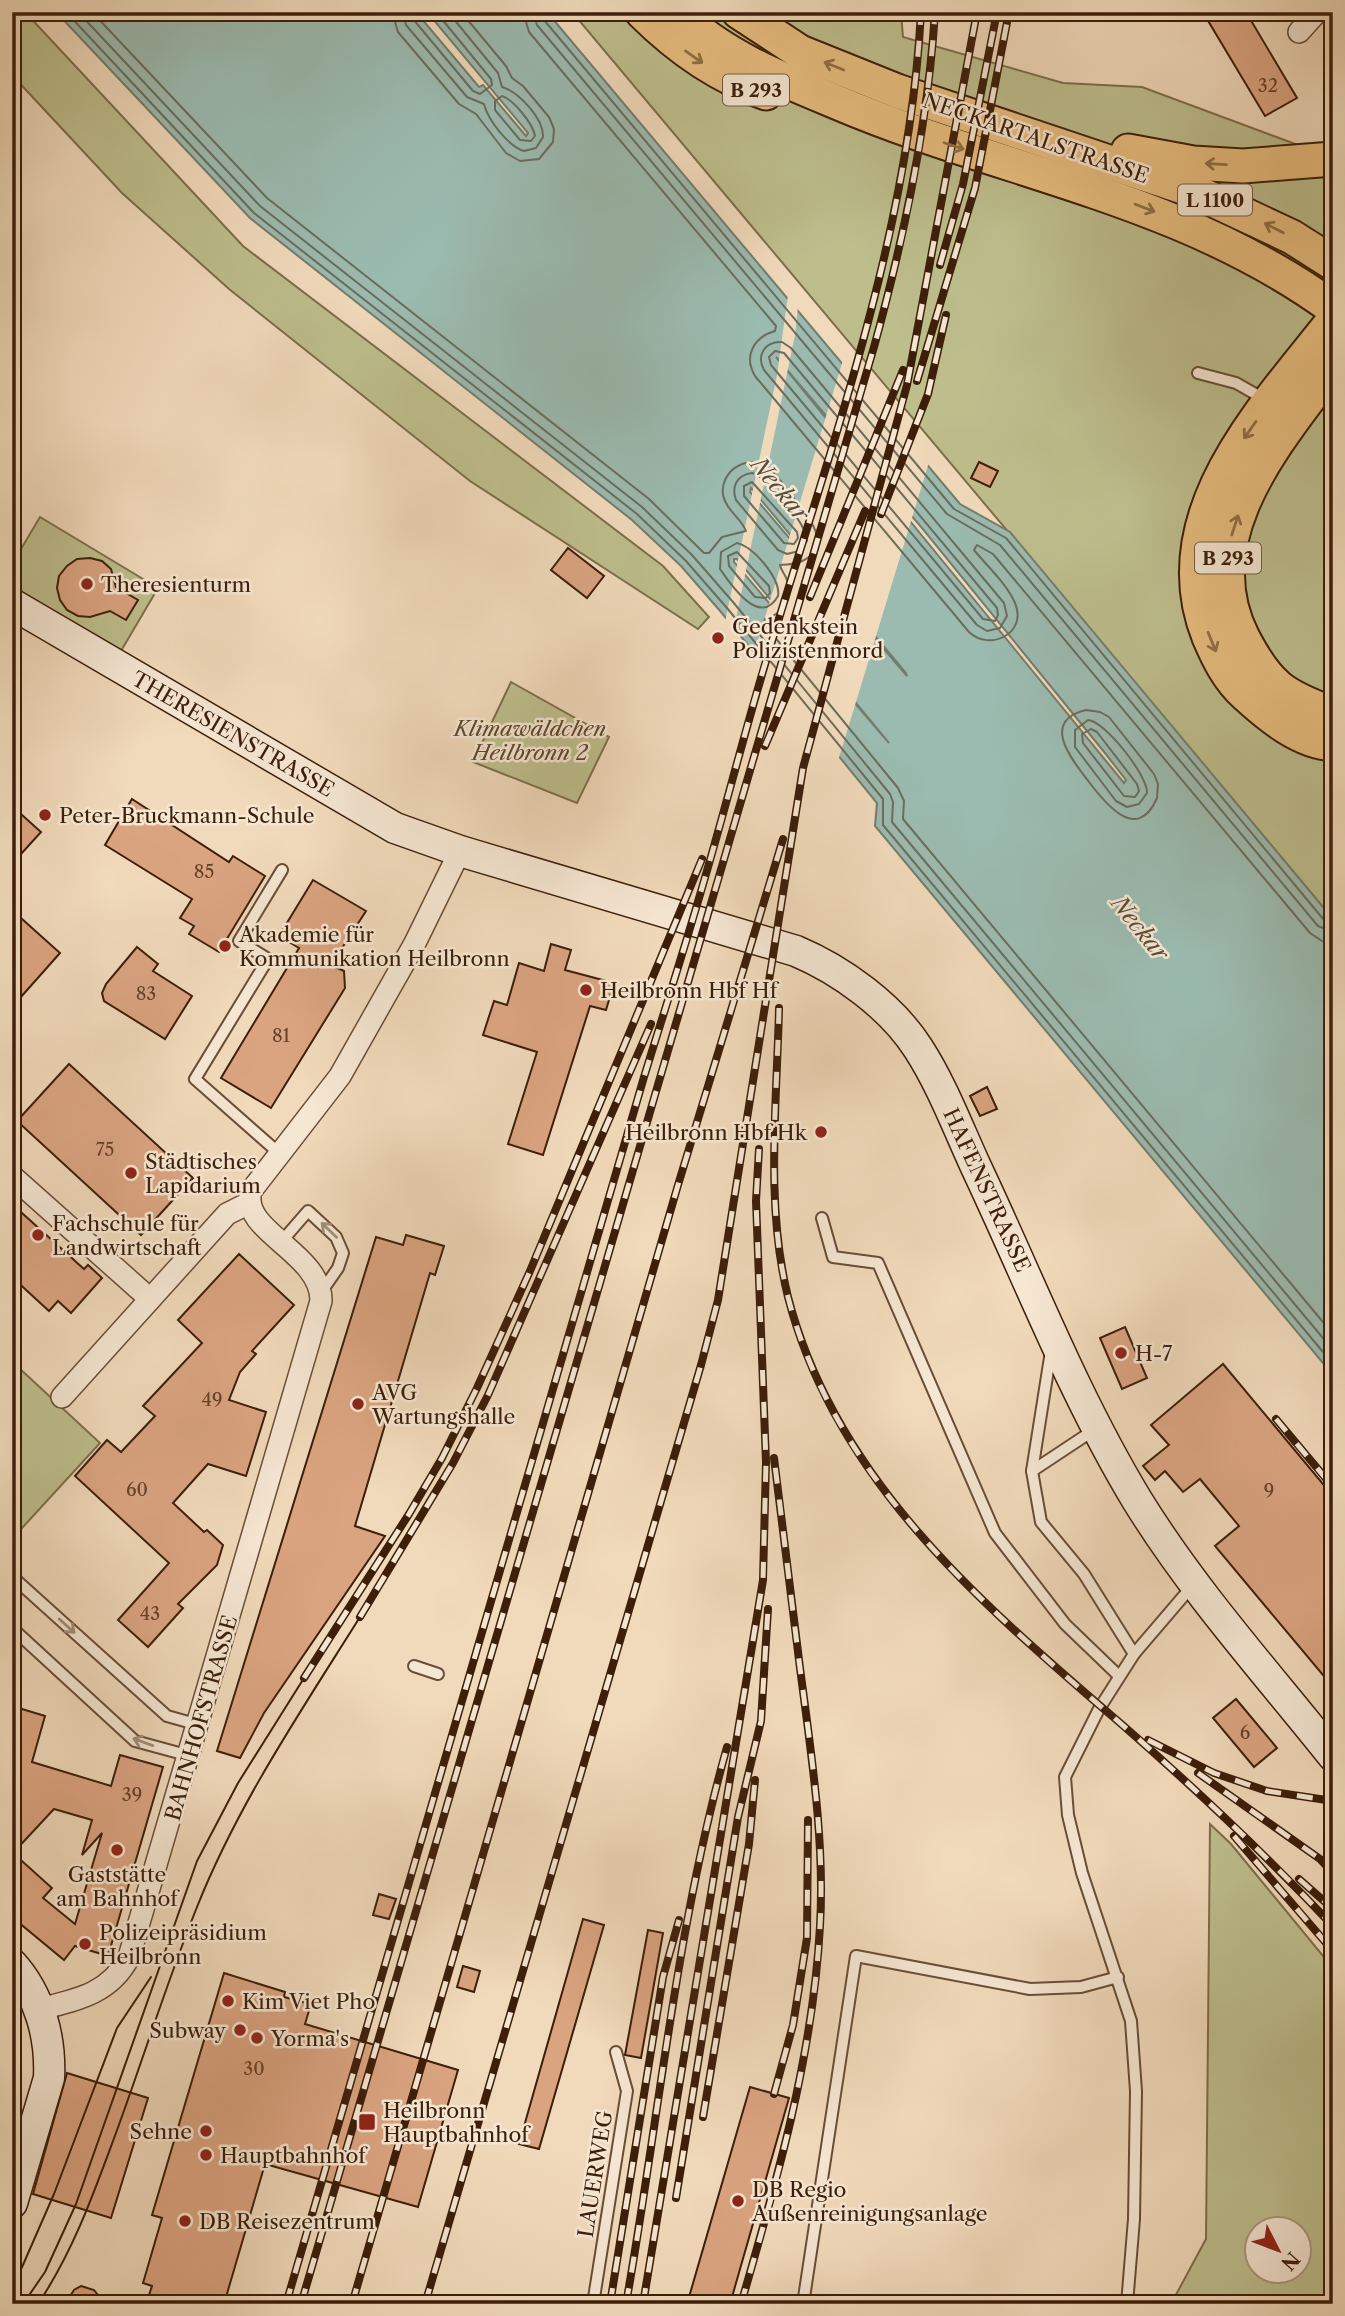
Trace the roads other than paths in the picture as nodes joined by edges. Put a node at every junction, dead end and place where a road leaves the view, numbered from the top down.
1 (642, 12) edge
2 (677, 12) edge
3 (739, 12) edge
4 (1317, 12) edge
5 (1299, 33) dead end
6 (890, 125) junction
7 (1028, 136) junction
8 (1333, 159) edge
9 (1333, 262) edge
10 (1331, 311) edge
11 (1321, 367) edge
12 (1198, 373) dead end
13 (1283, 410) junction
14 (12, 604) edge
15 (1333, 714) edge
16 (1333, 744) edge
17 (460, 851) junction
18 (282, 870) dead end
19 (280, 1154) junction
20 (12, 1176) edge
21 (249, 1203) junction
22 (822, 1218) dead end
23 (282, 1241) junction
24 (321, 1290) junction
25 (149, 1299) junction
26 (1053, 1341) junction
27 (62, 1397) dead end
28 (1096, 1429) junction
29 (1032, 1471) junction
30 (14, 1583) edge
31 (1195, 1583) junction
32 (12, 1628) edge
33 (1134, 1654) junction
34 (414, 1666) dead end
35 (438, 1674) dead end
36 (1119, 1676) junction
37 (199, 1725) junction
38 (190, 1756) junction
39 (1333, 1756) edge
40 (12, 1964) edge
41 (1118, 1977) junction
42 (39, 2009) junction
43 (616, 2052) dead end
44 (12, 2203) edge
45 (593, 2304) edge
46 (803, 2304) edge
47 (1127, 2304) edge

1 -> 6 main road, NECKARTALSTRASSE / B 293
2 - 6 main road, NECKARTALSTRASSE
7 -> 3 main road, NECKARTALSTRASSE / B 293
4 - 5 street
6 -> 10 main road, NECKARTALSTRASSE / B 293
8 -> 7 main road, B 293
9 -> 7 main road, NECKARTALSTRASSE / L 1100
10 - 11 main road, NECKARTALSTRASSE
11 - 13 main road, NECKARTALSTRASSE / B 293
12 - 13 lane
15 -> 13 main road, NECKARTALSTRASSE / B 293
13 -> 16 main road, NECKARTALSTRASSE
14 - 17 main road, THERESIENSTRASSE
17 - 19 street
17 - 26 main road, HAFENSTRASSE
18 - 19 lane
19 - 21 street
20 - 25 street
21 - 23 street
21 - 25 street
22 - 36 lane
23 - 24 street
24 -> 23 lane
24 - 37 street, BAHNHOFSTRASSE
25 - 27 street
26 - 28 main road, HAFENSTRASSE
26 - 29 lane
28 - 29 lane
28 - 31 main road, HAFENSTRASSE
29 - 33 lane
30 -> 37 lane
31 - 33 lane
31 - 39 main road, HAFENSTRASSE
38 -> 32 lane
33 - 36 lane
34 - 35 lane
36 - 41 lane
37 - 38 street, BAHNHOFSTRASSE
38 - 42 street, BAHNHOFSTRASSE
40 - 42 main road
41 - 46 lane
41 - 47 lane
42 - 44 main road
43 - 45 lane, LAUERWEG

